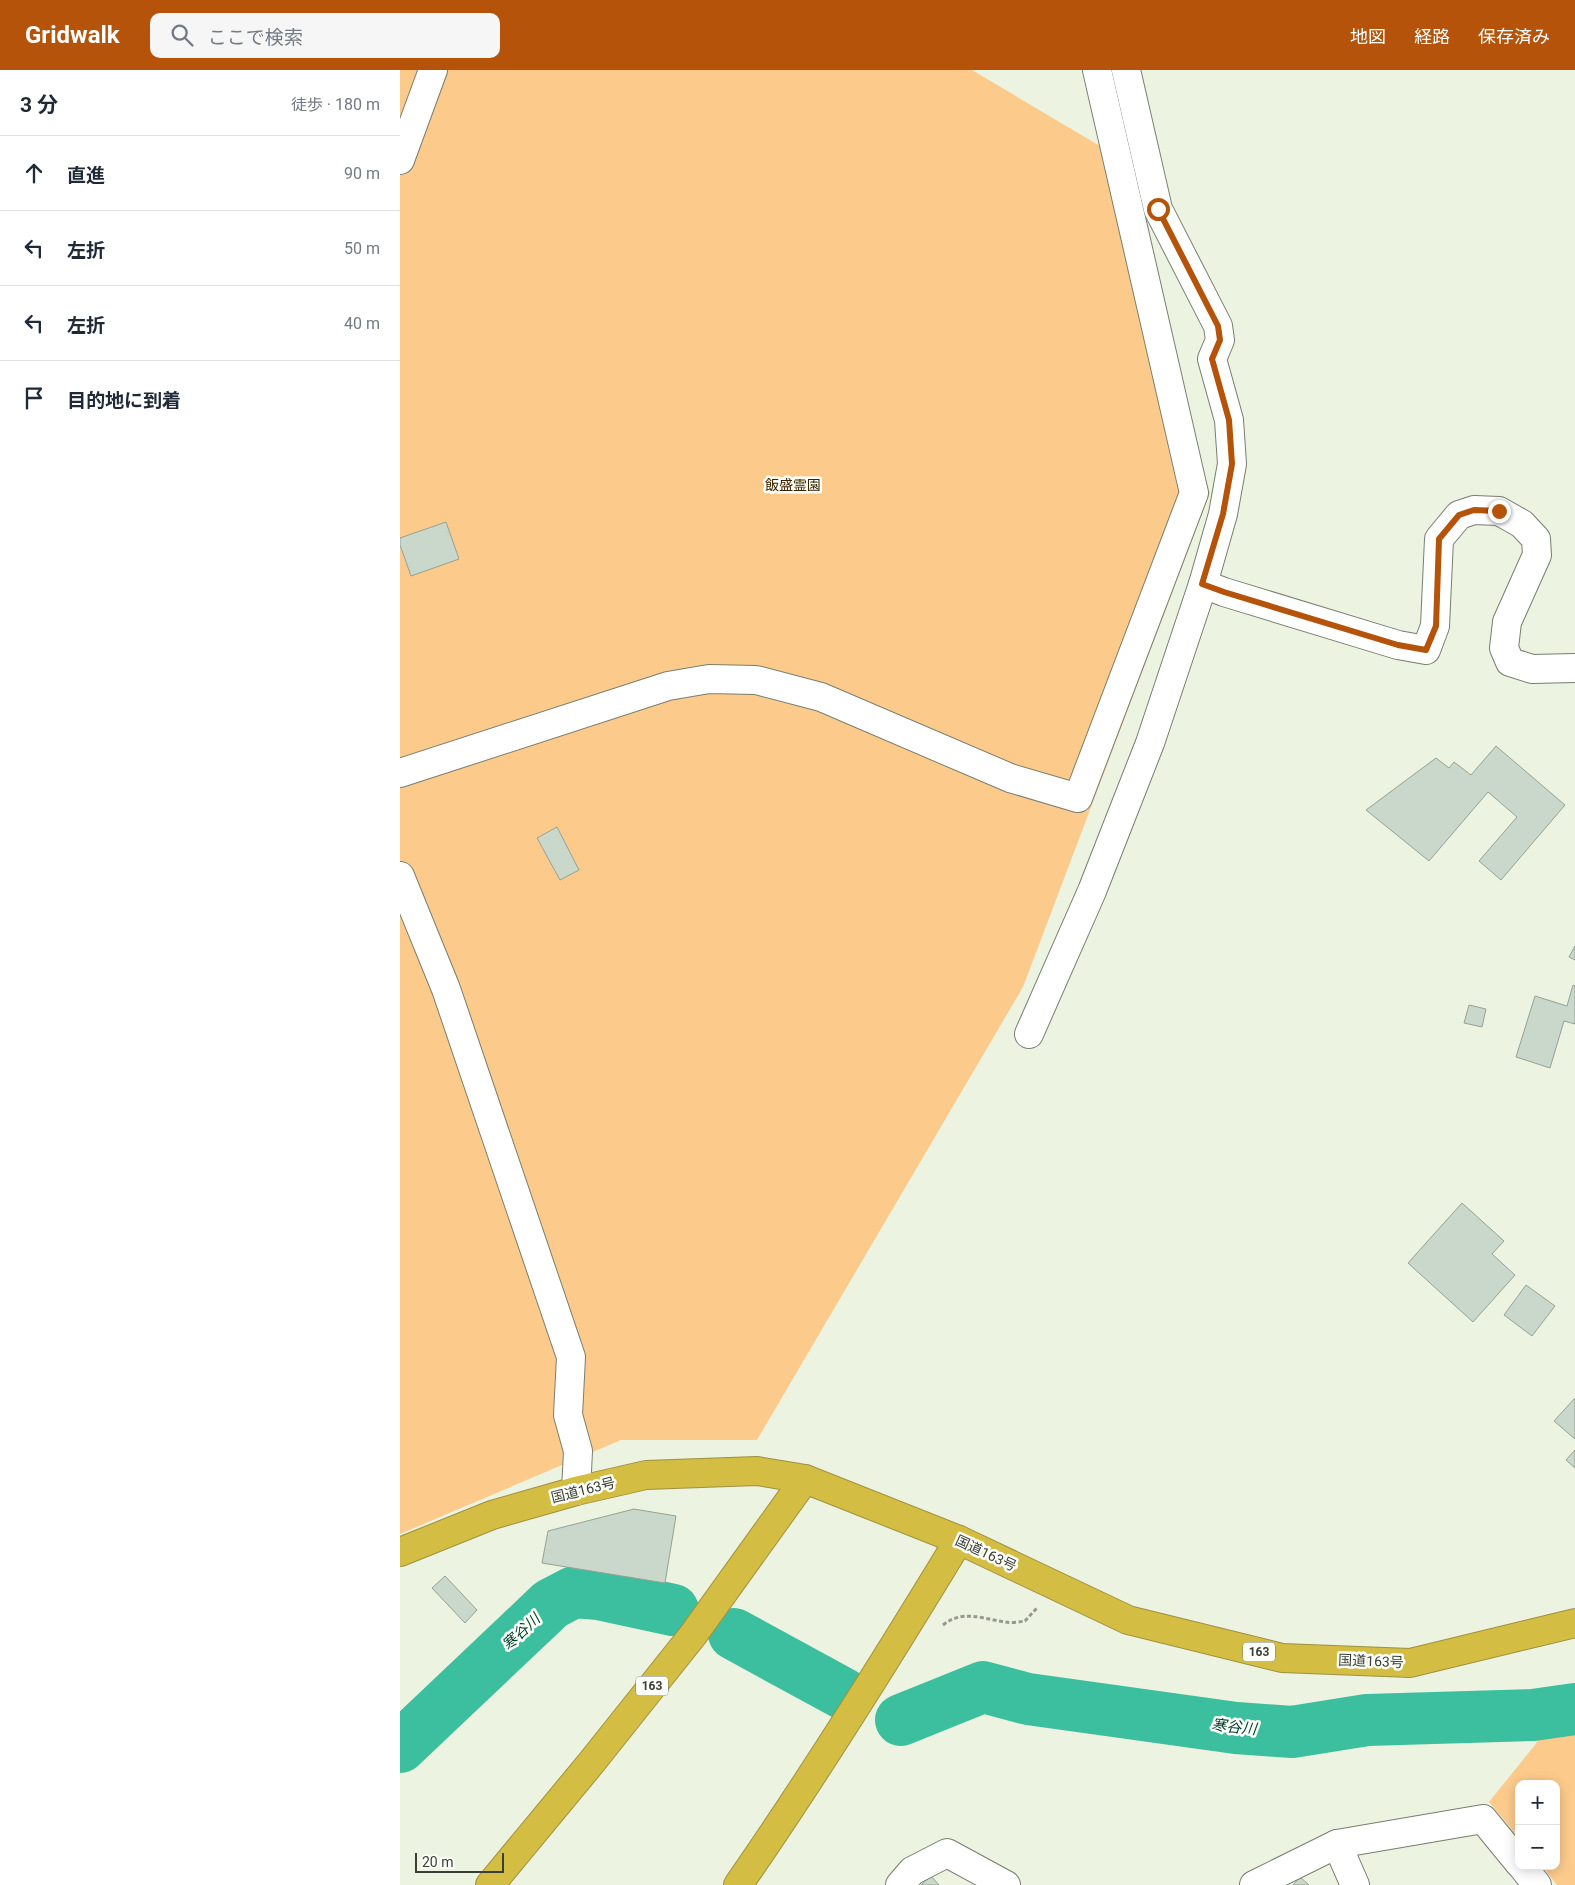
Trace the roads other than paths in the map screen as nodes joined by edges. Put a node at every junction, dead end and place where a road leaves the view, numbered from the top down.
1 (433, 70) edge
2 (1097, 70) edge
3 (1126, 70) edge
4 (400, 160) edge
5 (1213, 588) junction
6 (1575, 668) edge
7 (400, 773) edge
8 (400, 876) edge
9 (1029, 1034) dead end
10 (805, 1479) junction
11 (576, 1491) junction
12 (960, 1540) junction
13 (400, 1552) edge
14 (1575, 1623) edge
15 (1337, 1844) junction
16 (1515, 1858) edge
17 (1525, 1870) edge
18 (490, 1885) edge
19 (738, 1885) edge
20 (900, 1885) edge
21 (1006, 1885) edge
22 (1254, 1885) edge
23 (1355, 1885) edge
24 (1537, 1885) edge

1 - 4 street
2 - 7 street
3 - 5 street
5 - 6 street
5 - 9 street
8 - 11 street
10 - 11 highway, 国道163号 / 163
10 - 12 highway, 国道163号 / 163
10 - 18 highway, 163
11 - 13 highway, 国道163号 / 163
12 - 14 highway, 国道163号 / 163
12 - 19 highway
15 - 16 street
15 - 22 street
15 - 23 street
17 - 24 street
20 - 21 street

